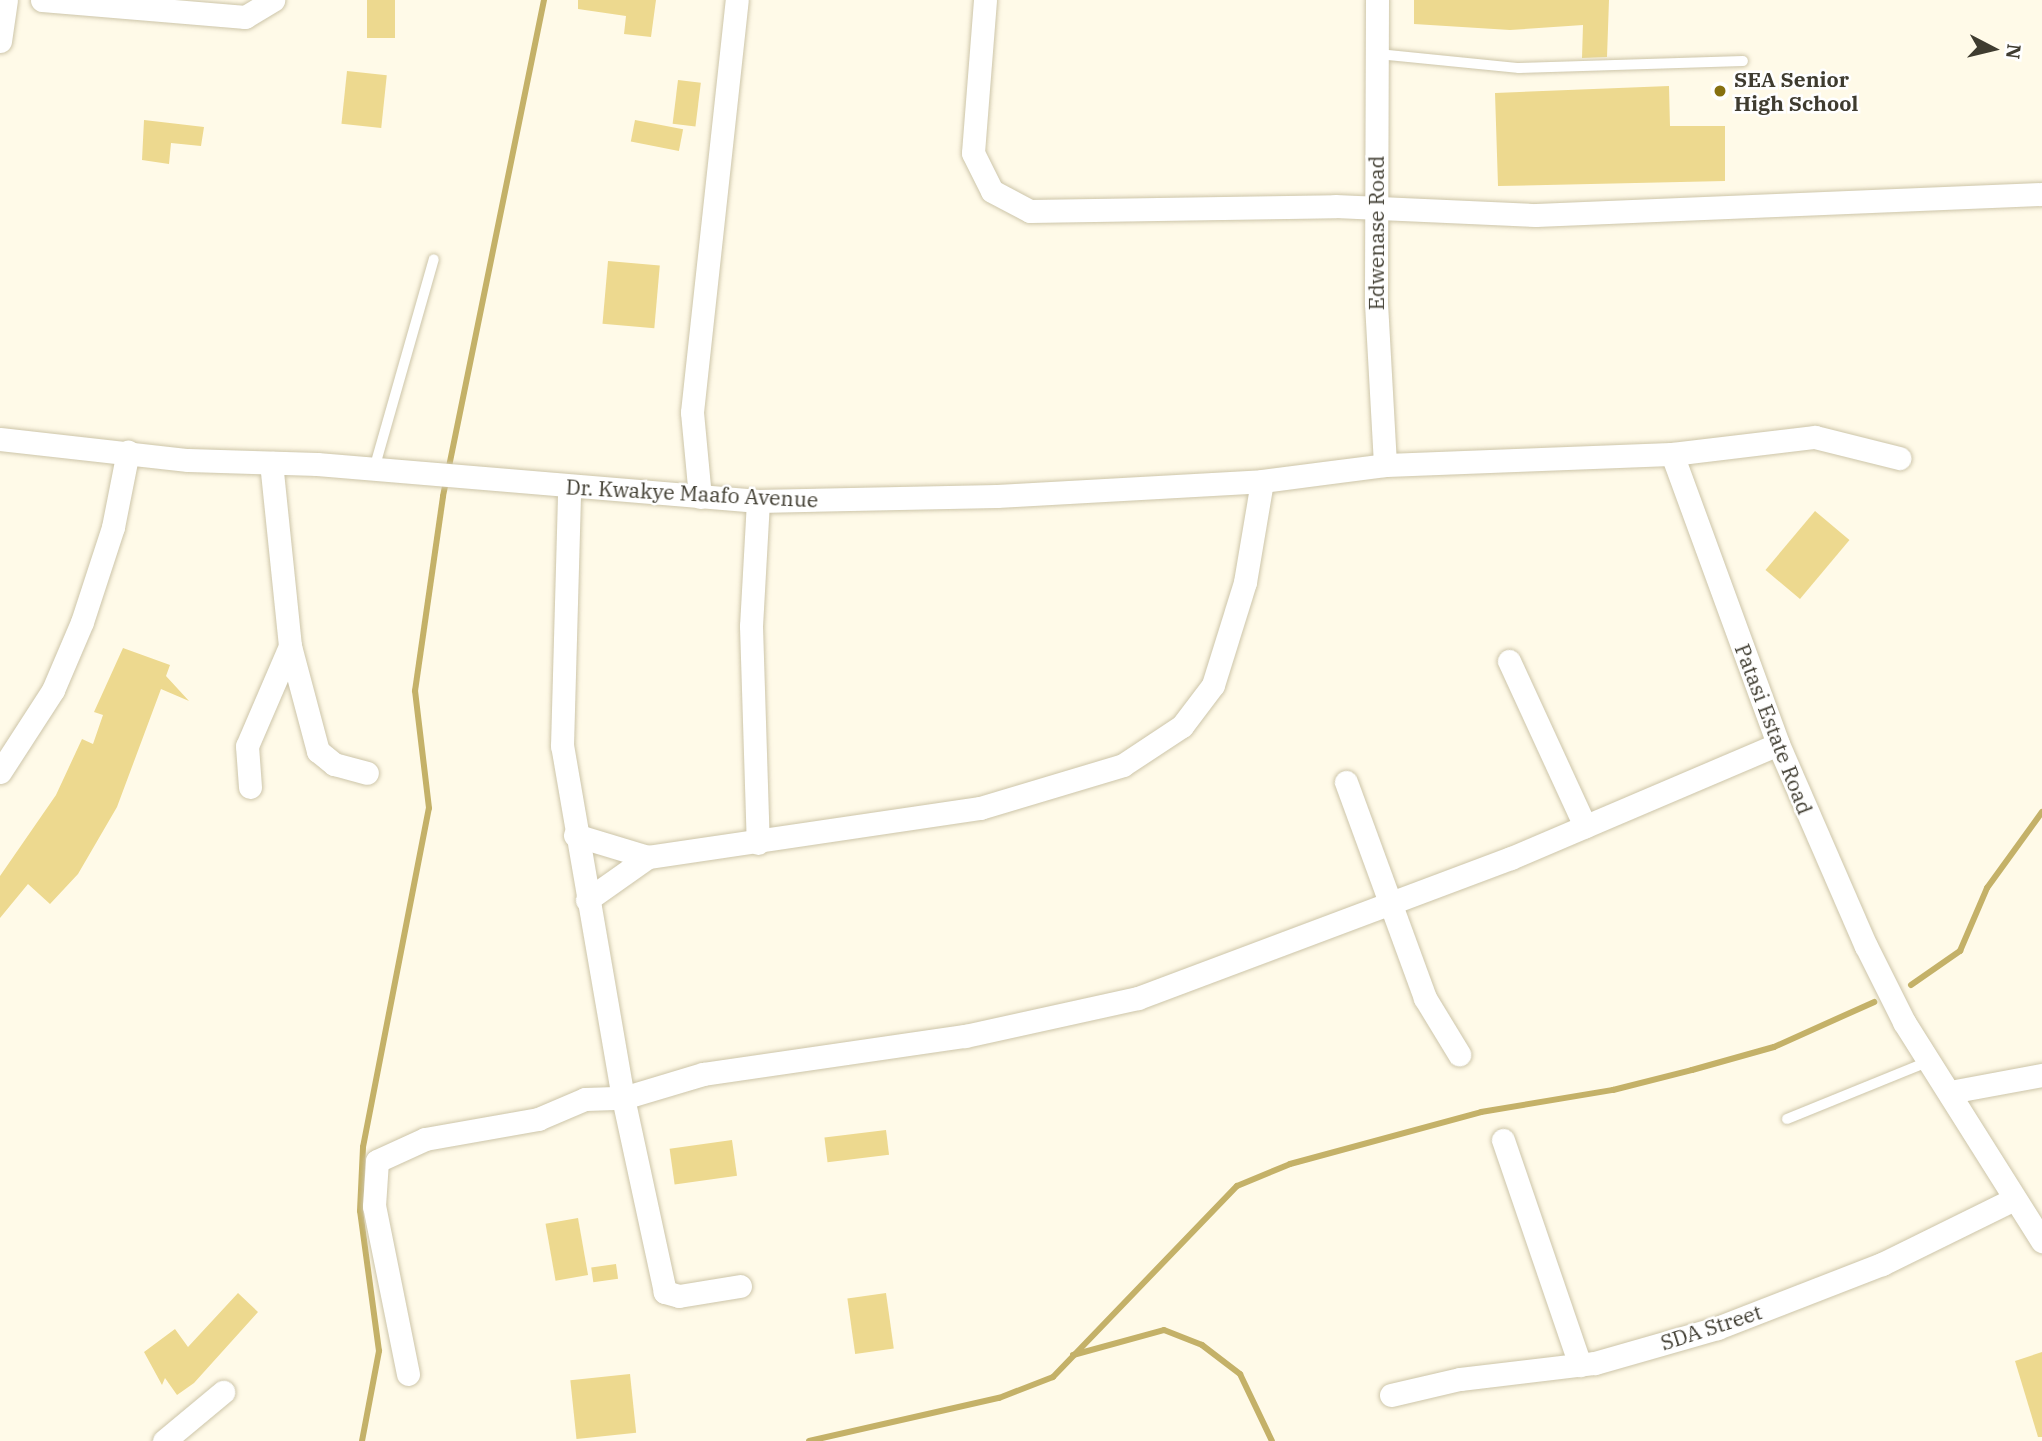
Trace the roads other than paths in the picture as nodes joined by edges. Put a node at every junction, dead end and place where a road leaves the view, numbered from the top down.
1 (6, 0) edge
2 (43, 0) edge
3 (273, 0) edge
4 (737, 0) edge
5 (985, 0) edge
6 (1377, 0) edge
7 (0, 41) edge
8 (1378, 54) junction
9 (1743, 61) dead end
10 (2042, 194) edge
11 (1377, 207) junction
12 (434, 259) dead end
13 (0, 439) edge
14 (128, 451) junction
15 (1672, 454) junction
16 (1899, 458) dead end
17 (271, 463) junction
18 (1385, 465) junction
19 (374, 469) junction
20 (1262, 481) junction
21 (569, 488) junction
22 (700, 497) junction
23 (758, 501) junction
24 (290, 646) junction
25 (1509, 661) dead end
26 (1778, 744) junction
27 (0, 772) edge
28 (367, 773) dead end
29 (1346, 782) dead end
30 (250, 787) dead end
31 (1585, 826) junction
32 (575, 835) junction
33 (758, 843) junction
34 (648, 857) junction
35 (587, 900) junction
36 (1389, 905) junction
37 (1459, 1054) dead end
38 (1930, 1061) junction
39 (2042, 1075) edge
40 (1950, 1092) junction
41 (623, 1098) junction
42 (1787, 1119) dead end
43 (1503, 1140) dead end
44 (2012, 1200) junction
45 (2038, 1227) edge
46 (740, 1286) dead end
47 (1580, 1365) junction
48 (408, 1374) dead end
49 (223, 1392) dead end
50 (1391, 1395) dead end
51 (164, 1441) edge

1 - 7 street
2 - 3 street
4 - 22 street
5 - 11 street
6 - 8 street, Edwenase Road
8 - 9 lane
8 - 11 street, Edwenase Road
10 - 11 street
11 - 18 street, Edwenase Road
12 - 19 lane
13 - 14 street, Dr. Kwakye Maafo Avenue
14 - 17 street, Dr. Kwakye Maafo Avenue
14 - 27 street
15 - 16 street
15 - 18 street
15 - 26 street, Patasi Estate Road
17 - 19 street, Dr. Kwakye Maafo Avenue
17 - 24 street
18 - 20 street, Dr. Kwakye Maafo Avenue
19 - 21 street, Dr. Kwakye Maafo Avenue
20 - 23 street, Dr. Kwakye Maafo Avenue
20 - 33 street
21 - 22 street, Dr. Kwakye Maafo Avenue
21 - 32 street
22 - 23 street, Dr. Kwakye Maafo Avenue
23 - 33 street
24 - 28 street
24 - 30 street
25 - 31 street
26 - 31 street
26 - 38 street, Patasi Estate Road
29 - 36 street
31 - 36 street
32 - 34 street
32 - 35 street
33 - 34 street
34 - 35 street
35 - 41 street
36 - 37 street
36 - 41 street
38 - 40 street, Patasi Estate Road
38 - 42 lane
39 - 40 street
40 - 44 street, Patasi Estate Road
41 - 46 street
41 - 48 street
43 - 47 street
44 - 45 street, Patasi Estate Road
44 - 47 street, SDA Street
47 - 50 street, SDA Street
49 - 51 street

